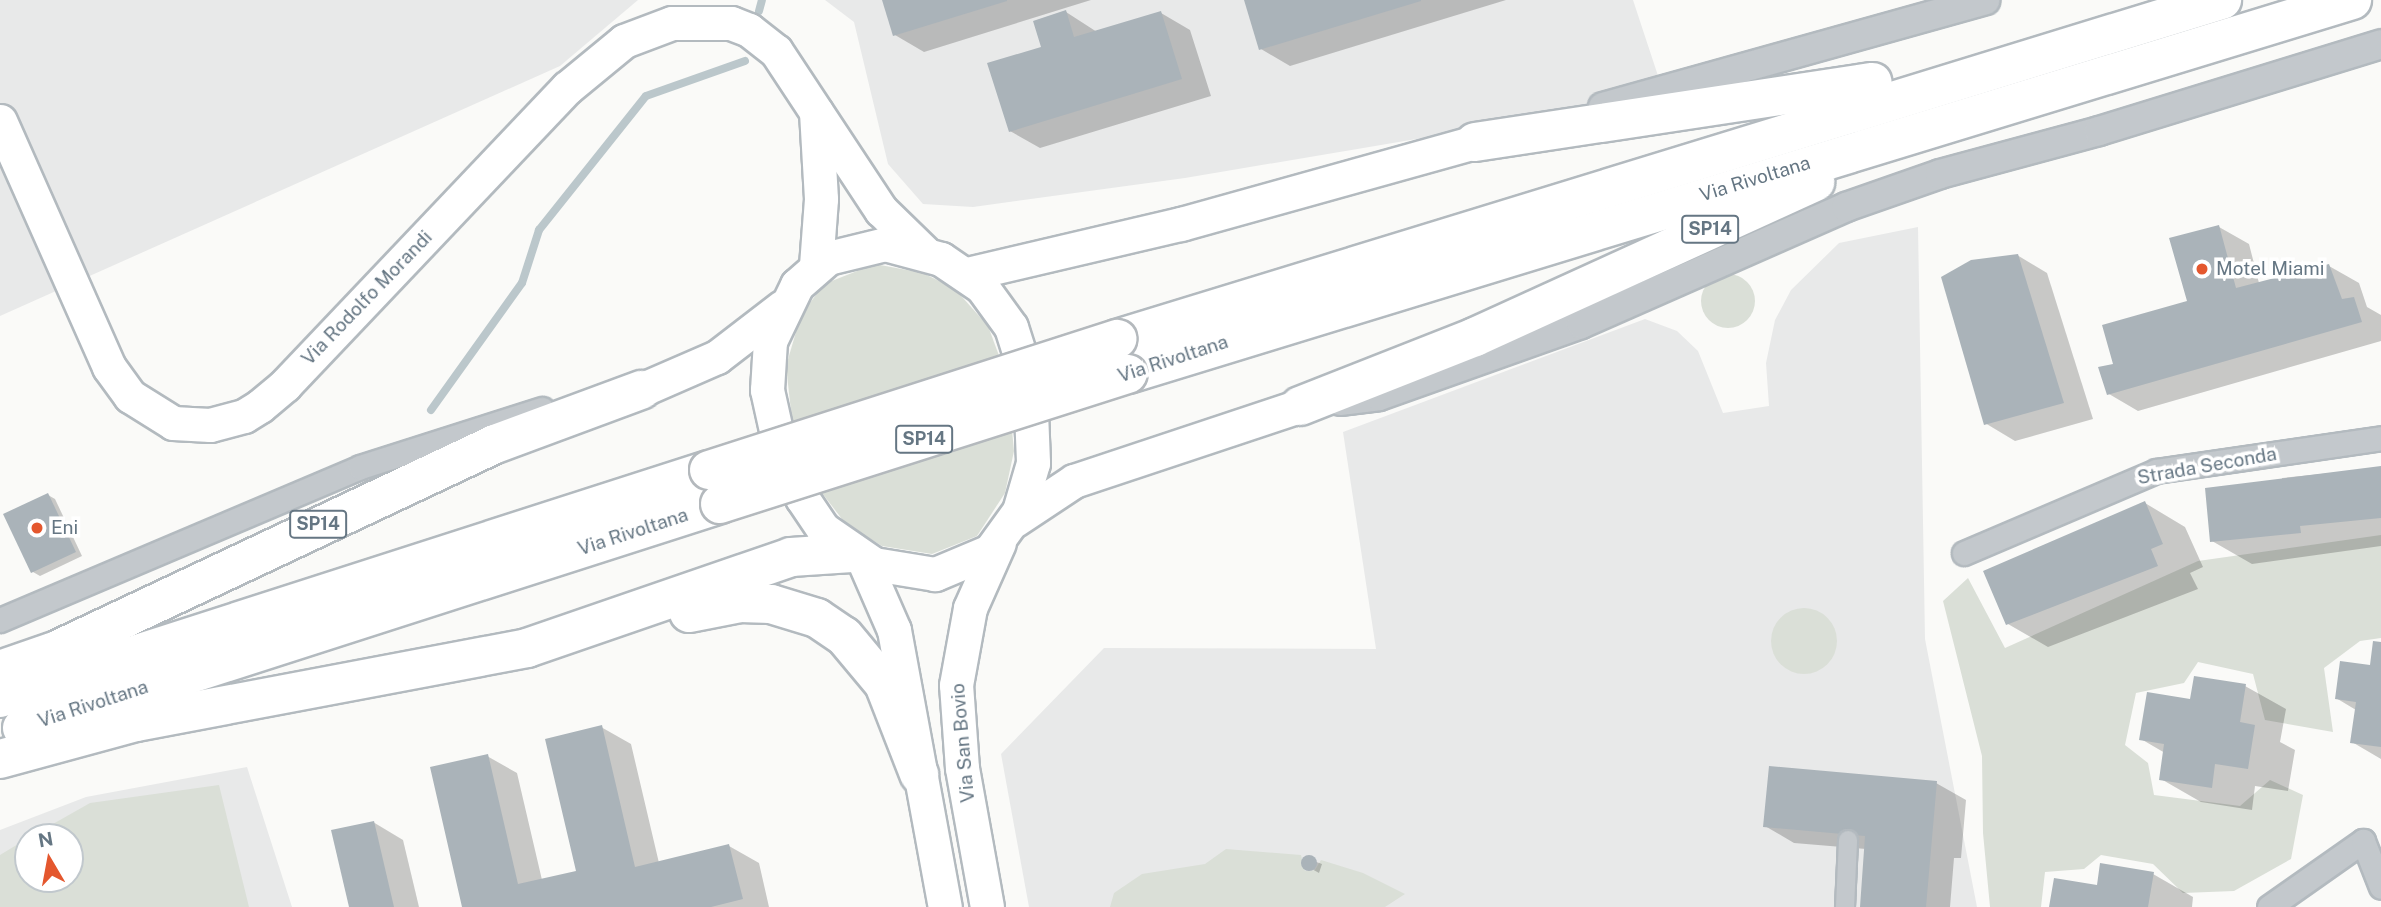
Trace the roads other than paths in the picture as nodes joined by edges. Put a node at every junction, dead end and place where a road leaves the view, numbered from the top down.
1 (1985, 0) edge
2 (2186, 0) edge
3 (2222, 0) edge
4 (2352, 0) edge
5 (687, 10) edge
6 (2381, 44) edge
7 (2126, 67) junction
8 (816, 110) junction
9 (0, 121) edge
10 (1475, 142) junction
11 (924, 252) junction
12 (816, 266) junction
13 (967, 274) junction
14 (783, 306) junction
15 (1123, 356) junction
16 (641, 390) junction
17 (1300, 406) junction
18 (2381, 438) edge
19 (714, 487) junction
20 (1006, 532) junction
21 (1964, 553) dead end
22 (857, 556) junction
23 (0, 620) edge
24 (574, 634) junction
25 (0, 670) edge
26 (0, 698) edge
27 (0, 735) edge
28 (0, 759) edge
29 (919, 774) junction
30 (1848, 840) dead end
31 (2381, 887) edge
32 (944, 907) edge
33 (987, 907) edge
34 (1845, 907) edge
35 (2269, 907) edge

1 - 10 street
2 - 10 highway
3 - 15 highway, Via Rivoltana / SP14
4 - 7 highway, Via Rivoltana / SP14
5 - 8 main road, Via Rodolfo Morandi
5 - 9 main road, Via Rodolfo Morandi
6 - 17 street
7 - 15 highway, Via Rivoltana / SP14
7 - 17 highway, SP14
8 - 11 main road, Via Rodolfo Morandi
8 - 12 main road, Via Rodolfo Morandi
10 - 13 main road
11 - 12 main road
11 - 13 main road
12 - 14 main road
13 - 20 main road, Via San Bovio
14 - 16 main road
14 - 22 main road
15 - 19 highway, Via Rivoltana / SP14, bridge
16 - 23 street
16 - 25 highway, SP14
17 - 20 main road
18 - 21 street, Strada Seconda
19 - 26 highway, Via Rivoltana / SP14
19 - 27 highway, Via Rivoltana / SP14
20 - 22 main road
20 - 33 main road, Via San Bovio
22 - 24 highway
22 - 29 main road
24 - 28 highway
24 - 29 highway
29 - 32 main road
30 - 34 street
31 - 35 street

